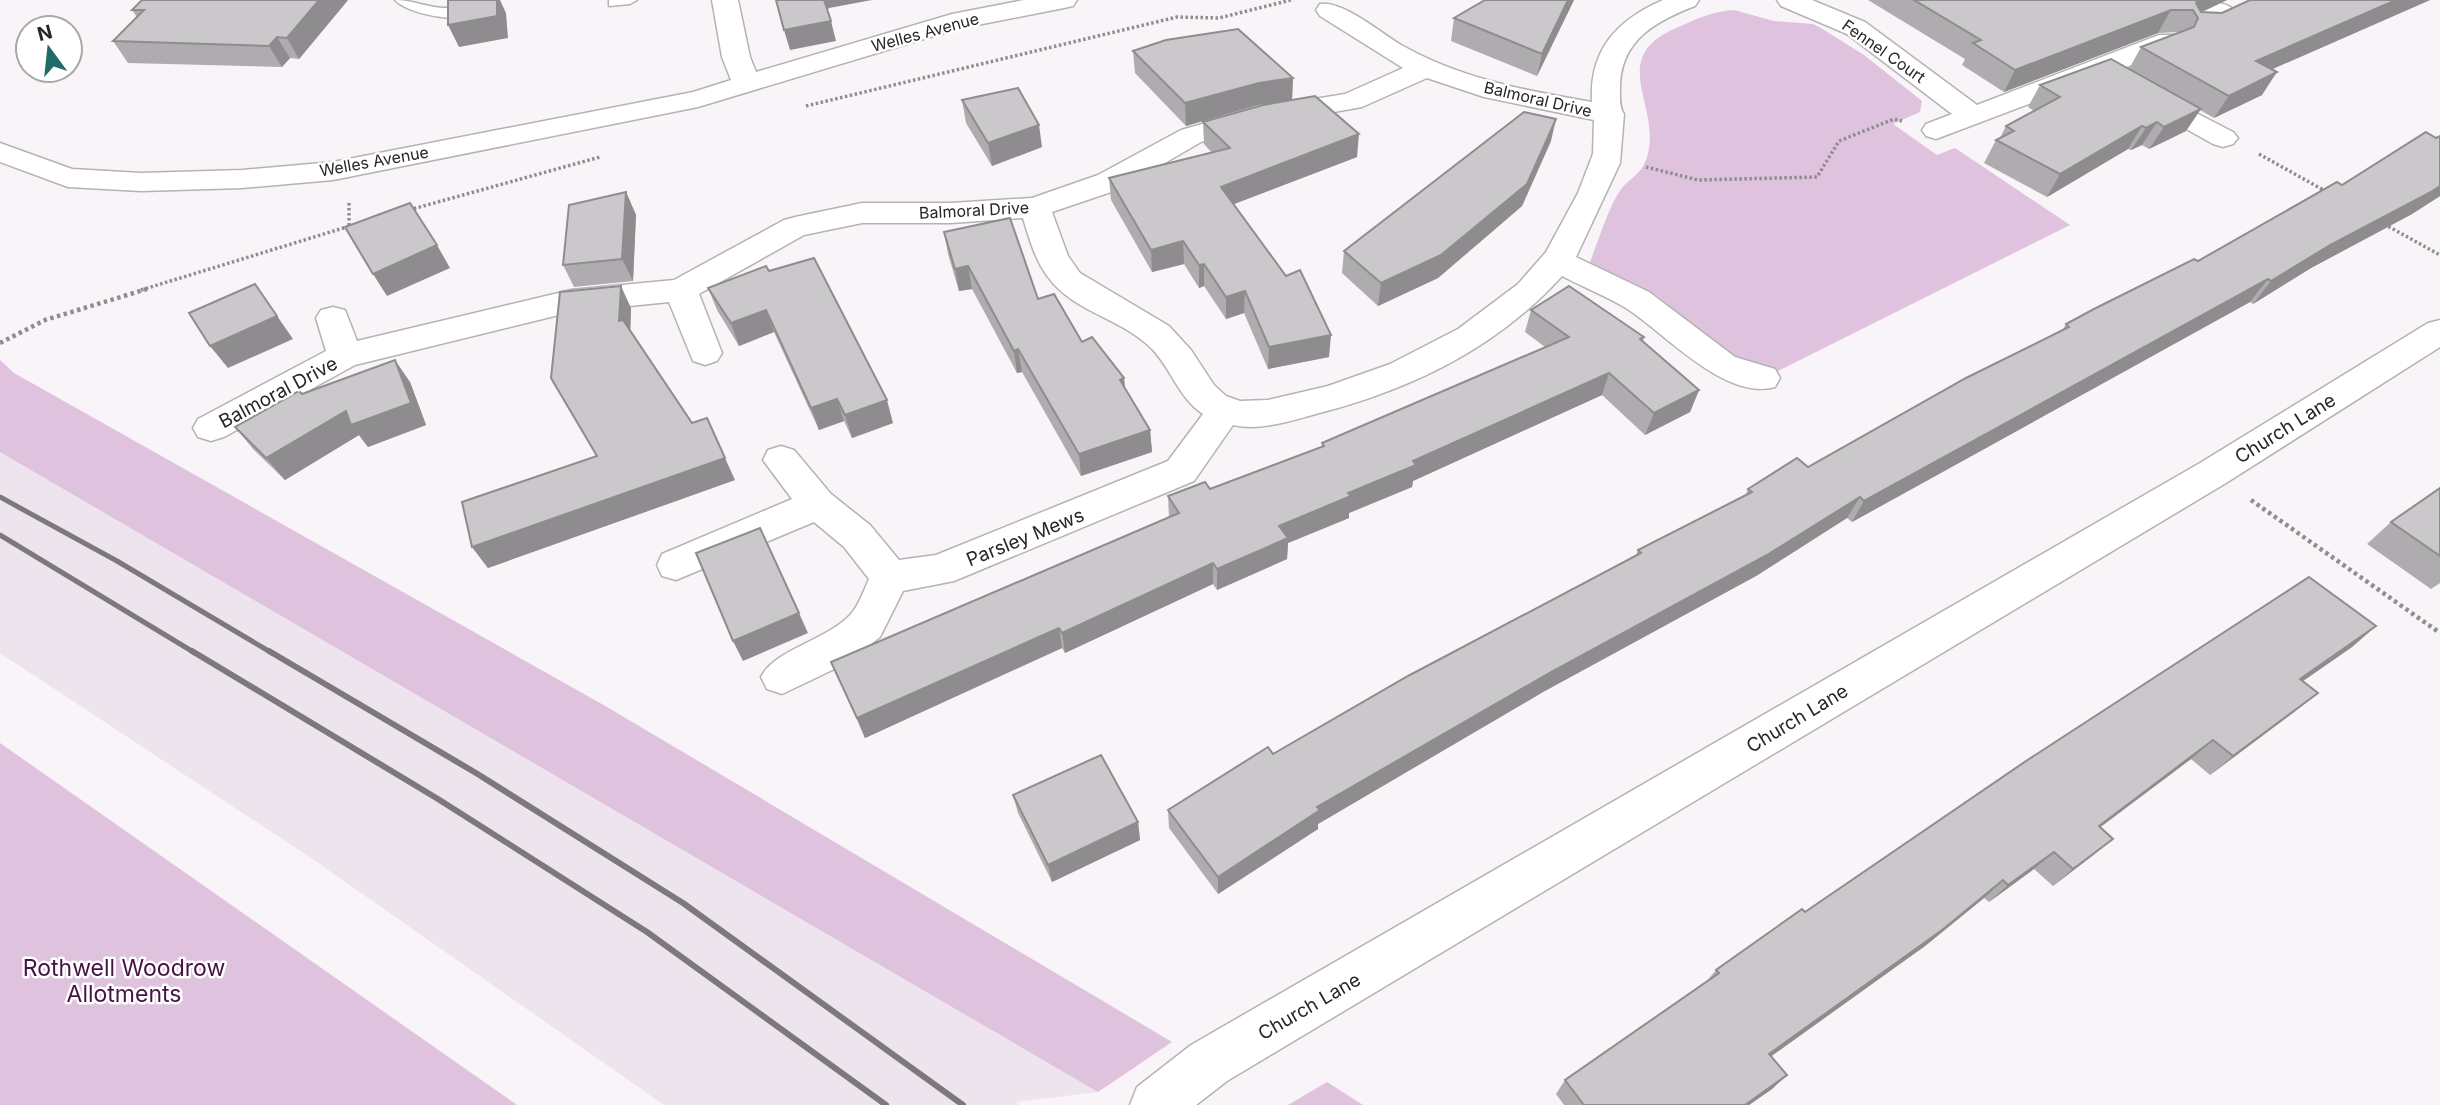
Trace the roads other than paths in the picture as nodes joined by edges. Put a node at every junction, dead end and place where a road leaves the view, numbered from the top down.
1 (402, 0) edge
2 (630, 0) edge
3 (725, 0) edge
4 (1064, 0) edge
5 (1686, 0) edge
6 (1790, 0) edge
7 (2198, 0) edge
8 (614, 3) dead end
9 (490, 9) edge
10 (1329, 10) dead end
11 (2198, 27) edge
12 (2169, 41) edge
13 (1426, 68) junction
14 (2101, 68) junction
15 (747, 84) junction
16 (1610, 114) junction
17 (1971, 114) junction
18 (1936, 130) road end
19 (2222, 138) road end
20 (0, 152) edge
21 (1035, 207) junction
22 (1557, 261) junction
23 (681, 290) junction
24 (333, 317) dead end
25 (2440, 331) edge
26 (705, 353) dead end
27 (345, 356) junction
28 (1763, 378) dead end
29 (1224, 410) junction
30 (212, 428) dead end
31 (781, 460) dead end
32 (818, 504) junction
33 (676, 565) dead end
34 (890, 577) junction
35 (782, 677) dead end
36 (1155, 1105) edge

1 - 9 lane
2 - 8 lane
3 - 15 street
4 - 15 street, Welles Avenue
5 - 16 street
6 - 17 street, Fennel Court
7 - 11 street
10 - 13 street, Balmoral Drive
12 - 14 street
13 - 16 street, Balmoral Drive
13 - 21 street, Balmoral Drive
14 - 17 street
14 - 19 street
15 - 20 street, Welles Avenue
16 - 22 street
17 - 18 street
21 - 23 street, Balmoral Drive
21 - 29 street
22 - 28 street
22 - 29 street
23 - 26 street
23 - 27 street, Balmoral Drive
24 - 27 street, Balmoral Drive
25 - 36 street, Church Lane
27 - 30 street, Balmoral Drive
29 - 34 street, Parsley Mews
31 - 32 street
32 - 33 street
32 - 34 street
34 - 35 street

